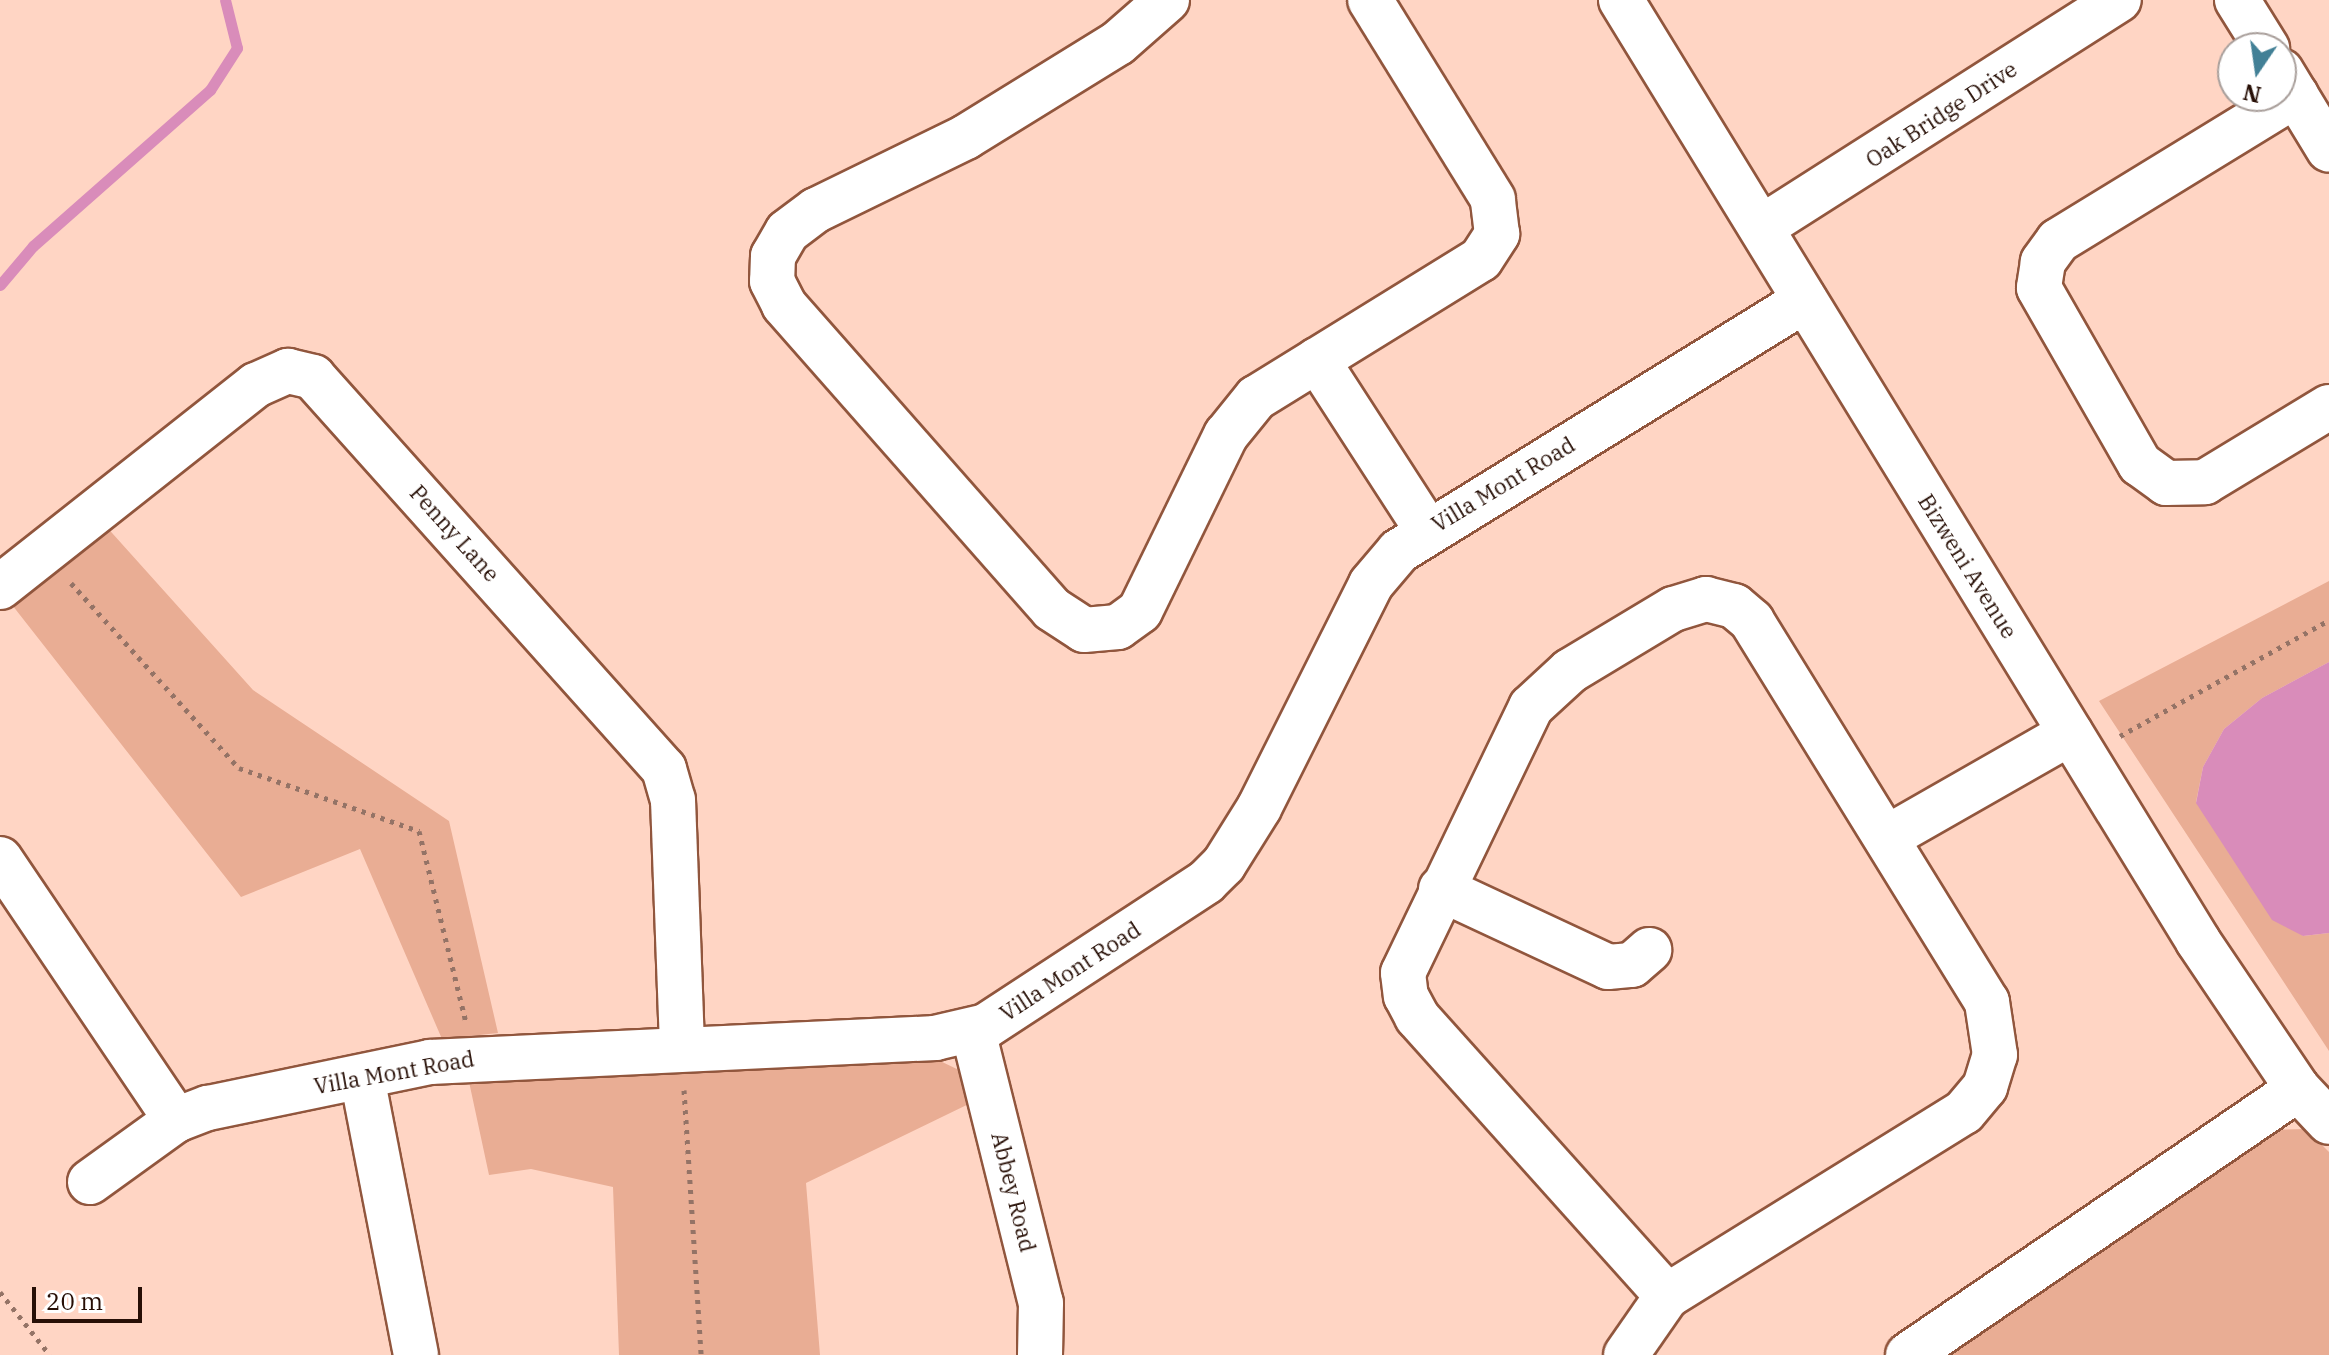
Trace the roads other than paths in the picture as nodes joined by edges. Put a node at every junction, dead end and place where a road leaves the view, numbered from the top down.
1 (1167, 0) edge
2 (1370, 0) edge
3 (1621, 0) edge
4 (2119, 0) edge
5 (2237, 0) edge
6 (2257, 32) edge
7 (2297, 98) edge
8 (2246, 112) edge
9 (2329, 150) edge
10 (1762, 227) junction
11 (1805, 300) junction
12 (1317, 360) junction
13 (2329, 407) edge
14 (1427, 530) junction
15 (0, 587) edge
16 (2077, 744) junction
17 (1888, 837) junction
18 (0, 859) edge
19 (1441, 889) junction
20 (1649, 950) dead end
21 (973, 1031) junction
22 (682, 1049) junction
23 (362, 1077) junction
24 (2298, 1089) junction
25 (176, 1120) junction
26 (2329, 1122) edge
27 (90, 1182) dead end
28 (1667, 1296) junction
29 (416, 1355) edge
30 (1040, 1355) edge
31 (1626, 1355) edge
32 (1908, 1355) edge

1 - 12 street
2 - 12 street
3 - 10 street, Bizweni Avenue
4 - 10 street, Oak Bridge Drive
5 - 6 street
7 - 9 street
8 - 13 street
10 - 11 street, Bizweni Avenue
11 - 14 street, Villa Mont Road
11 - 16 street, Bizweni Avenue
12 - 14 street
14 - 21 street, Villa Mont Road
15 - 22 street, Penny Lane
16 - 17 street
16 - 24 street, Bizweni Avenue
17 - 19 street
17 - 28 street
18 - 25 street
19 - 20 street
19 - 28 street
21 - 22 street, Villa Mont Road
21 - 30 street, Abbey Road
22 - 23 street, Villa Mont Road
23 - 25 street, Villa Mont Road
23 - 29 street
24 - 26 street, Bizweni Avenue
24 - 32 street
25 - 27 street, Villa Mont Road
28 - 31 street

